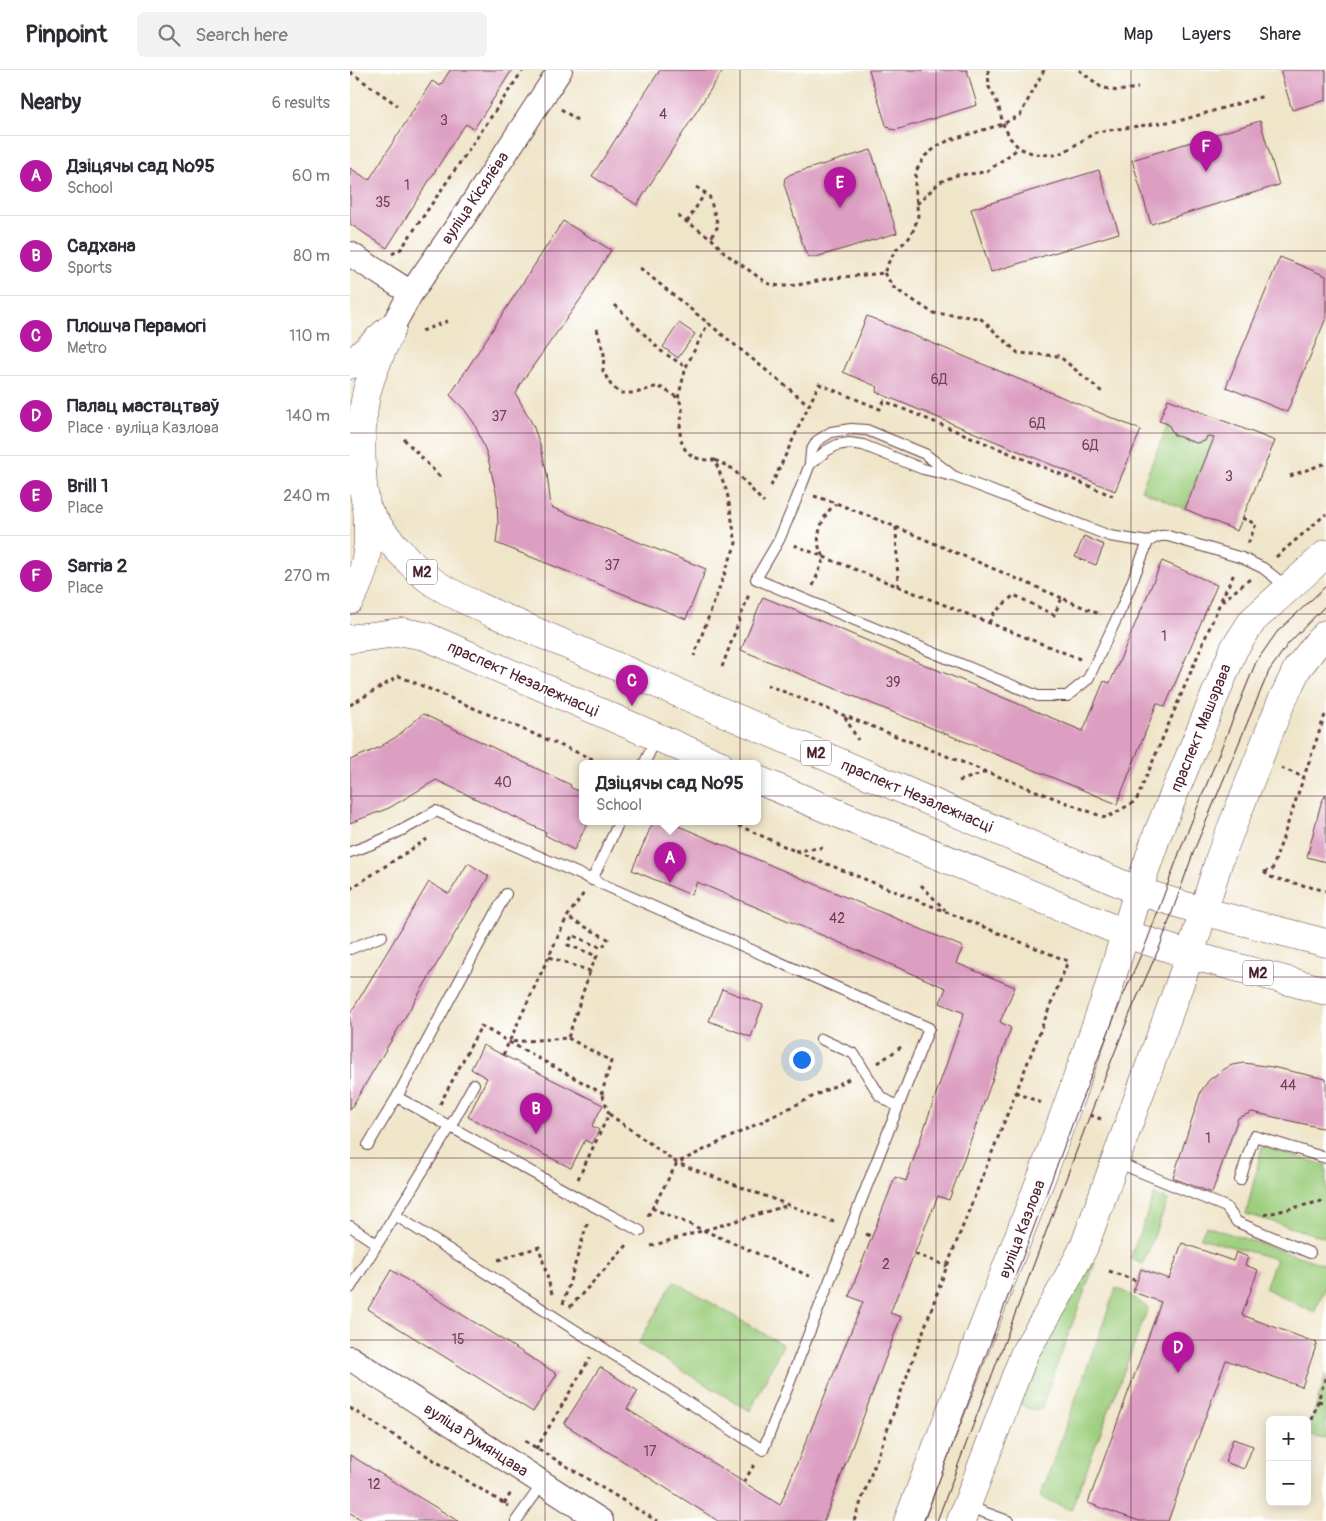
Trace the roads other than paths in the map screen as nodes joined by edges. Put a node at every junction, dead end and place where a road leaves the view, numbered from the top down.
1 (560, 70) edge
2 (350, 254) edge
3 (411, 293) junction
4 (392, 327) junction
5 (350, 365) edge
6 (810, 464) junction
7 (350, 466) edge
8 (953, 476) junction
9 (366, 501) junction
10 (1148, 542) junction
11 (1326, 554) edge
12 (1288, 587) junction
13 (350, 600) edge
14 (1326, 634) edge
15 (350, 639) edge
16 (656, 738) junction
17 (646, 760) edge
18 (710, 760) edge
19 (761, 781) edge
20 (618, 825) edge
21 (350, 852) edge
22 (592, 880) junction
23 (1138, 891) junction
24 (506, 894) dead end
25 (1202, 912) junction
26 (1126, 934) junction
27 (382, 936) dead end
28 (1326, 943) edge
29 (350, 949) edge
30 (1190, 955) junction
31 (1326, 991) edge
32 (820, 1039) dead end
33 (474, 1084) dead end
34 (397, 1097) junction
35 (898, 1107) junction
36 (450, 1127) junction
37 (368, 1145) dead end
38 (1326, 1158) edge
39 (1115, 1162) junction
40 (1240, 1180) dead end
41 (395, 1216) junction
42 (350, 1226) edge
43 (640, 1231) road end
44 (377, 1244) junction
45 (1310, 1253) dead end
46 (350, 1288) edge
47 (350, 1358) edge
48 (534, 1477) junction
49 (964, 1513) edge
50 (518, 1517) edge
51 (601, 1521) edge
52 (908, 1521) edge
53 (1008, 1521) edge

1 - 3 street, вуліца Кісялёва
2 - 3 street
3 - 4 street, вуліца Кісялёва
4 - 5 main road
4 - 9 main road
6 - 8 lane
6 - 8 lane
6 - 10 lane
7 - 9 main road, праспект Незалежнасці / М2
8 - 10 lane
9 - 13 main road, М2
9 - 23 main road, праспект Незалежнасці / М2
10 - 12 lane
11 - 12 main road, праспект Машэрава
12 - 23 main road, праспект Машэрава
14 - 25 main road
15 - 16 main road, праспект Незалежнасці
16 - 17 lane
16 - 18 main road, праспект Незалежнасці
19 - 26 main road, М2
20 - 22 lane
21 - 22 lane
22 - 35 lane
23 - 25 main road, праспект Незалежнасці / М2
23 - 26 main road, праспект Машэрава
24 - 34 lane
25 - 28 main road, праспект Незалежнасці / М2
25 - 30 main road
26 - 30 main road, М2
26 - 52 main road, вуліца Казлова
27 - 29 lane
30 - 31 main road, М2
30 - 39 main road
32 - 35 lane
33 - 36 lane
34 - 36 lane
34 - 37 lane
35 - 41 lane
36 - 41 lane
36 - 43 lane
38 - 40 lane
39 - 45 lane
39 - 49 main road
41 - 44 lane
42 - 44 lane
44 - 46 lane
47 - 48 street, вуліца Румянцава
48 - 50 lane
48 - 51 street, вуліца Румянцава
49 - 53 lane

